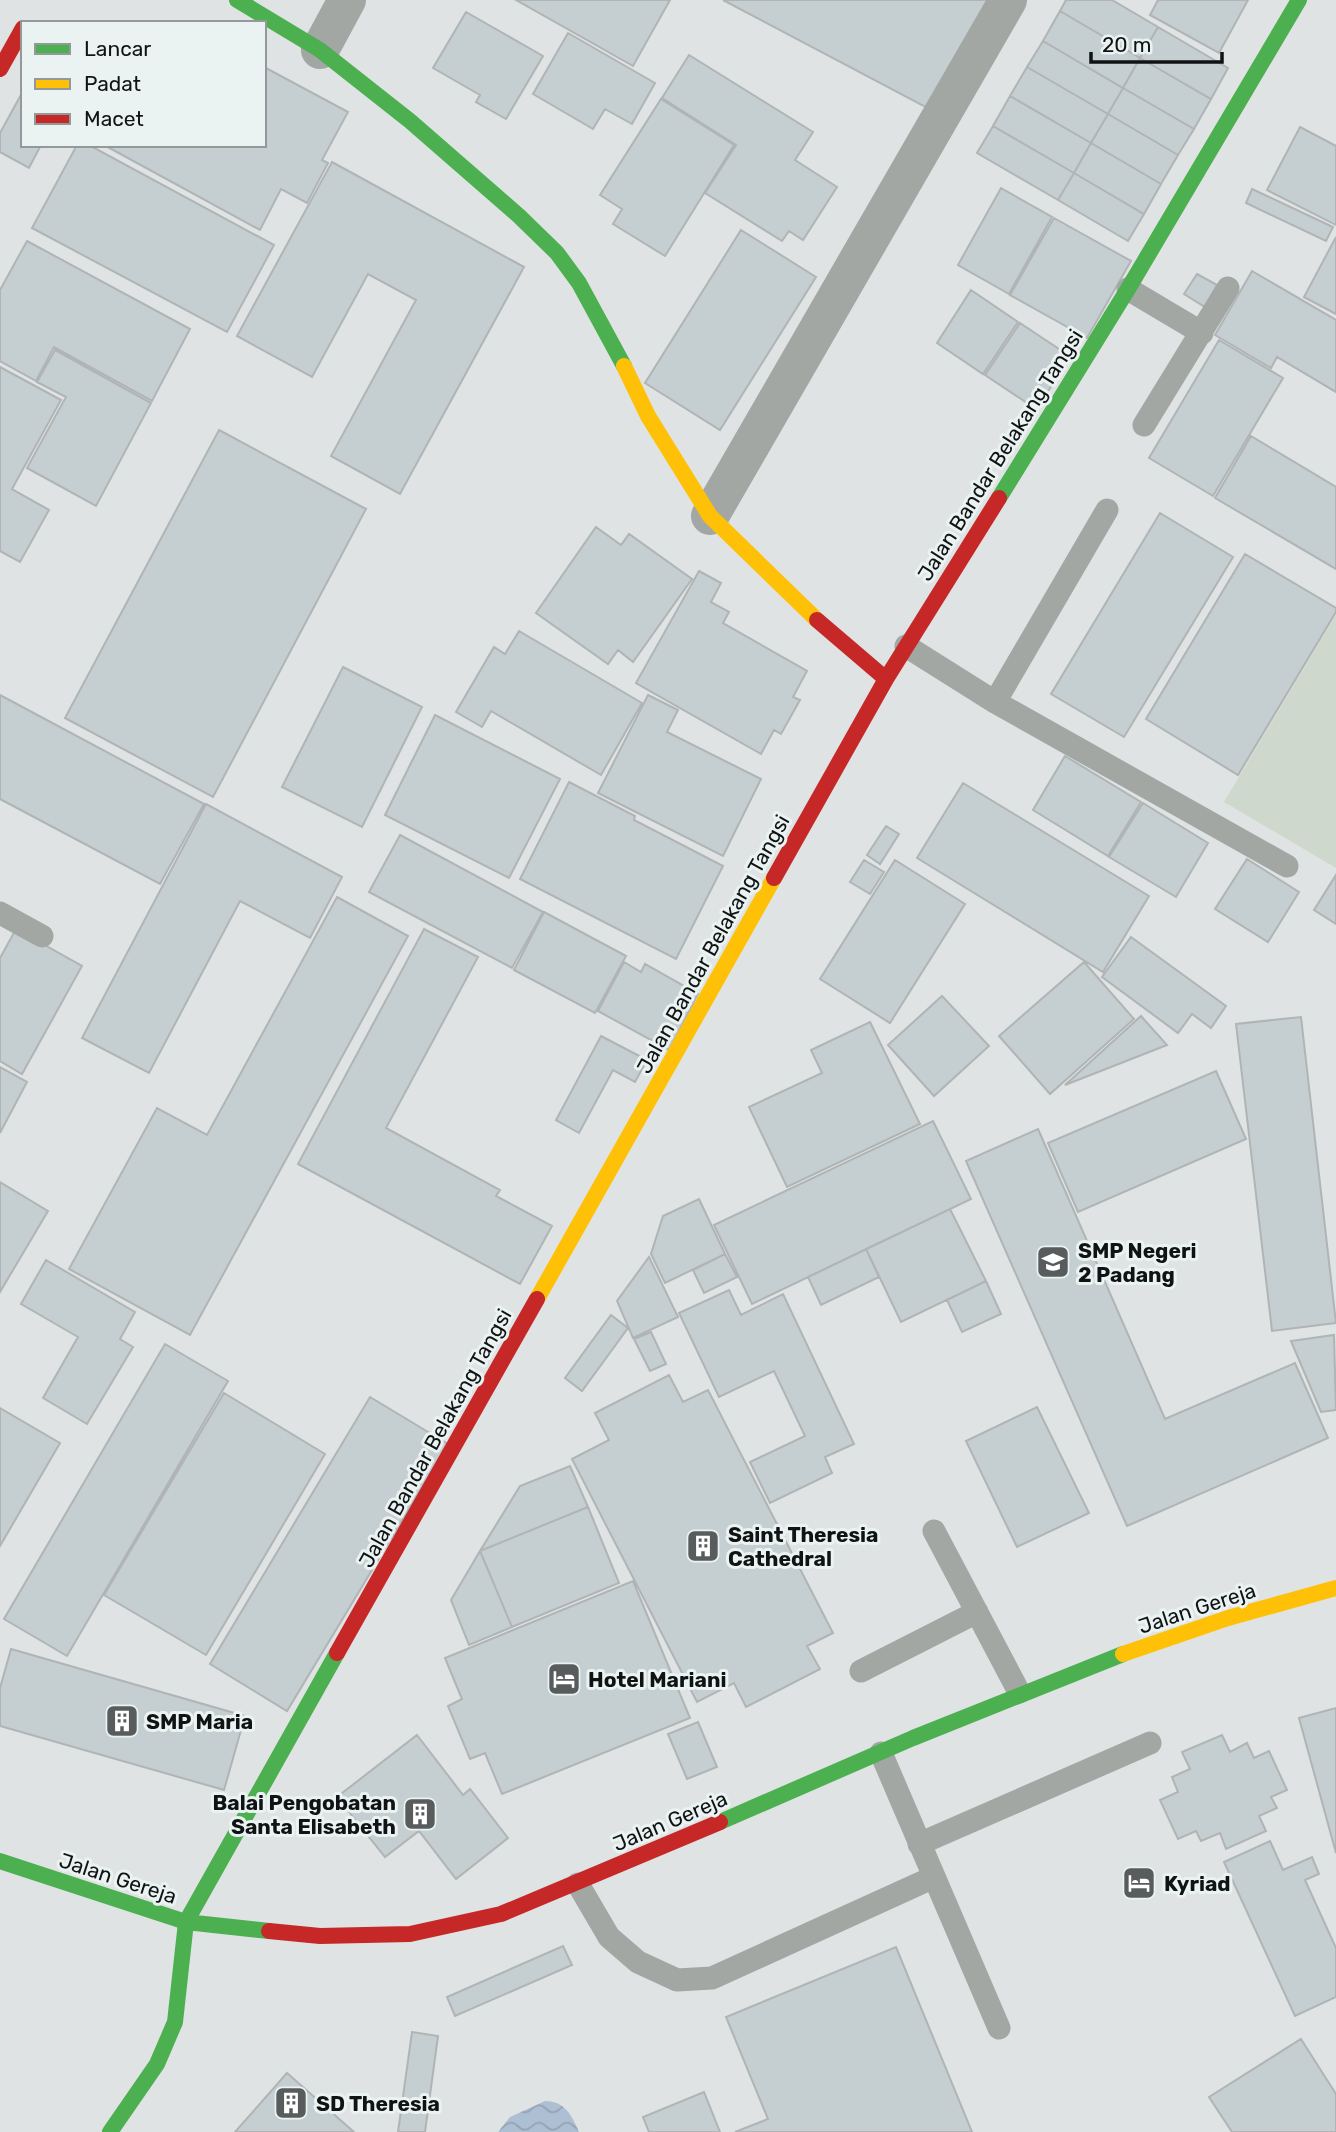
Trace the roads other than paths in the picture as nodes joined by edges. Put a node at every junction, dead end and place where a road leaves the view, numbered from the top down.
1 (237, 0) edge
2 (347, 0) edge
3 (1008, 0) edge
4 (1299, 0) edge
5 (21, 32) edge
6 (320, 50) junction
7 (0, 69) edge
8 (1228, 288) dead end
9 (1128, 289) junction
10 (1202, 332) junction
11 (1144, 425) dead end
12 (1107, 510) dead end
13 (710, 516) junction
14 (906, 646) junction
15 (886, 679) junction
16 (995, 702) junction
17 (1287, 866) dead end
18 (0, 913) edge
19 (42, 936) dead end
20 (934, 1531) dead end
21 (1336, 1588) edge
22 (977, 1612) junction
23 (861, 1671) dead end
24 (1019, 1692) junction
25 (1150, 1743) dead end
26 (881, 1753) junction
27 (919, 1844) junction
28 (0, 1861) edge
29 (934, 1877) junction
30 (578, 1884) junction
31 (186, 1922) junction
32 (999, 2028) dead end
33 (110, 2132) edge

1 - 6 street
2 - 6 street
3 - 13 street
4 - 9 street, Jalan Bandar Belakang Tangsi
5 - 7 street
6 - 13 street
8 - 10 lane
9 - 10 lane
9 - 14 street, Jalan Bandar Belakang Tangsi
10 - 11 lane
12 - 16 lane
13 - 15 street
14 - 15 street, Jalan Bandar Belakang Tangsi
14 - 16 lane
15 - 31 street, Jalan Bandar Belakang Tangsi
16 - 17 lane
18 - 19 lane
20 - 22 lane
21 - 24 street, Jalan Gereja
22 - 23 lane
22 - 24 lane
24 - 26 street, Jalan Gereja
25 - 27 lane
26 - 27 lane
26 - 30 street, Jalan Gereja
27 - 29 lane
28 - 31 street, Jalan Gereja
29 - 30 lane
29 - 32 lane
30 - 31 street, Jalan Gereja
31 - 33 street

